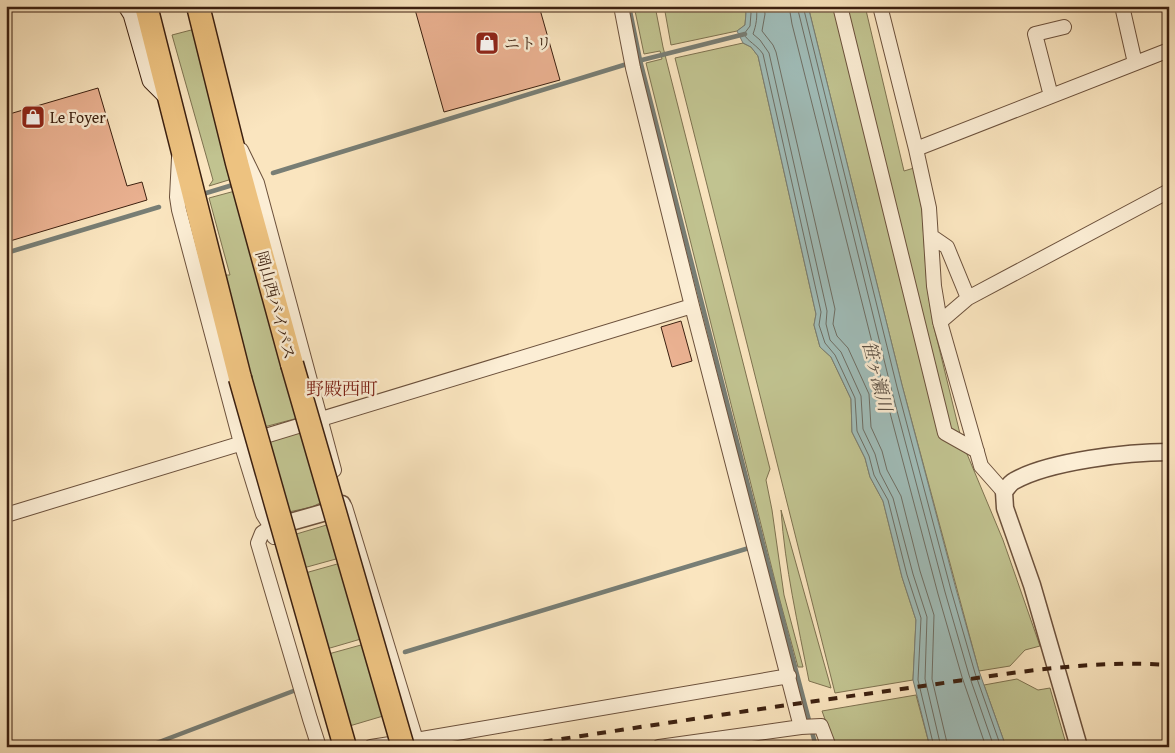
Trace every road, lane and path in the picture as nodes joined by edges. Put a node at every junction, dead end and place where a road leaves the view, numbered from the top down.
1 (128, 6) edge
2 (146, 6) edge
3 (198, 6) edge
4 (207, 6) edge
5 (621, 6) edge
6 (880, 6) edge
7 (1122, 6) edge
8 (842, 9) edge
9 (1064, 27) dead end
10 (1169, 50) edge
11 (1135, 63) junction
12 (218, 84) junction
13 (168, 95) junction
14 (1051, 96) junction
15 (226, 120) junction
16 (180, 140) junction
17 (916, 149) junction
18 (1169, 191) edge
19 (931, 236) junction
20 (968, 298) junction
21 (692, 306) junction
22 (940, 322) junction
23 (320, 419) junction
24 (241, 443) junction
25 (977, 451) junction
26 (1169, 452) edge
27 (1004, 492) junction
28 (344, 502) junction
29 (6, 515) edge
30 (271, 527) junction
31 (789, 676) junction
32 (322, 704) dead end
33 (808, 726) junction
34 (409, 744) edge
35 (320, 747) edge
36 (346, 747) edge
37 (371, 747) edge
38 (659, 747) edge
39 (829, 747) edge
40 (1079, 747) edge

1 - 13 main road
2 - 13 highway
3 - 12 highway, 岡山西バイパス
4 - 12 highway
5 - 21 street
6 - 17 street
7 - 11 street
8 - 25 street
9 - 14 street
10 - 11 street
11 - 14 street
12 - 15 highway, 岡山西バイパス
13 - 16 highway
14 - 17 street
15 - 23 street
15 - 34 highway, 岡山西バイパス, bridge
16 - 24 street
16 - 36 highway, bridge
17 - 19 street
18 - 20 street
19 - 20 street
19 - 22 street
20 - 22 street
21 - 23 street
21 - 31 street
22 - 25 street
23 - 24 street
23 - 28 street
24 - 29 street
24 - 30 street
25 - 27 street
26 - 27 street
27 - 40 street
28 - 30 street
28 - 34 street
30 - 32 street
30 - 35 street
31 - 33 street
31 - 34 street
33 - 38 street
33 - 39 street
34 - 37 street

